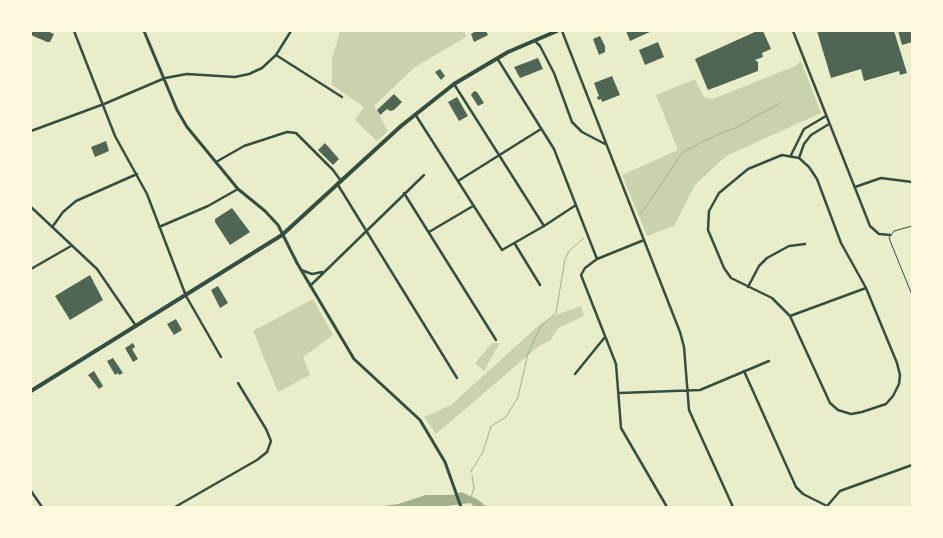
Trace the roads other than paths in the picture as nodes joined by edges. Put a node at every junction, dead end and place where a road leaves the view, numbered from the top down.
1 (74, 31) edge
2 (144, 31) edge
3 (291, 31) edge
4 (557, 31) edge
5 (562, 31) edge
6 (793, 31) edge
7 (534, 41) junction
8 (276, 55) junction
9 (497, 58) junction
10 (165, 78) junction
11 (454, 84) junction
12 (342, 97) dead end
13 (104, 104) junction
14 (415, 114) junction
15 (826, 116) junction
16 (829, 124) junction
17 (541, 129) junction
18 (31, 131) edge
19 (605, 144) junction
20 (498, 155) junction
21 (791, 156) junction
22 (799, 158) junction
23 (216, 162) junction
24 (137, 174) junction
25 (424, 175) dead end
26 (458, 181) junction
27 (912, 182) edge
28 (340, 184) junction
29 (854, 187) junction
30 (238, 189) junction
31 (404, 193) junction
32 (576, 205) junction
33 (473, 206) junction
34 (31, 207) edge
35 (53, 226) junction
36 (544, 226) junction
37 (912, 226) edge
38 (159, 227) junction
39 (366, 230) junction
40 (429, 232) junction
41 (282, 234) junction
42 (890, 235) junction
43 (644, 240) junction
44 (515, 244) junction
45 (805, 244) dead end
46 (71, 245) junction
47 (597, 258) junction
48 (31, 269) edge
49 (301, 270) junction
50 (323, 272) junction
51 (540, 285) dead end
52 (310, 286) junction
53 (748, 287) junction
54 (866, 288) junction
55 (912, 295) edge
56 (186, 296) junction
57 (790, 316) junction
58 (136, 326) junction
59 (605, 337) junction
60 (496, 340) dead end
61 (221, 357) dead end
62 (769, 361) dead end
63 (744, 371) junction
64 (575, 374) dead end
65 (457, 378) dead end
66 (238, 383) dead end
67 (687, 390) junction
68 (31, 391) edge
69 (620, 393) junction
70 (912, 465) edge
71 (31, 490) edge
72 (828, 506) edge
73 (42, 507) edge
74 (174, 507) edge
75 (461, 507) edge
76 (667, 507) edge
77 (733, 507) edge

1 - 13 street
2 - 10 street
3 - 8 street
4 - 7 main road
5 - 19 street
6 - 15 street
7 - 9 main road
7 - 19 street
8 - 10 street
8 - 12 street
9 - 11 main road
9 - 17 street
10 - 13 street
10 - 23 street
11 - 14 main road
11 - 20 street
13 - 18 street
13 - 24 street
14 - 26 street
14 - 28 main road
15 - 16 street
15 - 21 street
16 - 22 street
16 - 29 street
17 - 20 street
17 - 32 street
19 - 43 street
20 - 26 street
20 - 36 street
21 - 22 street
21 - 53 street
22 - 54 street
23 - 28 street
23 - 30 street
24 - 35 street
24 - 38 street
25 - 31 street
26 - 33 street
27 - 29 street
28 - 39 street
28 - 41 main road
29 - 42 street
30 - 38 street
30 - 41 street
31 - 39 street
31 - 40 street
32 - 36 street
32 - 47 street
33 - 40 street
33 - 44 street
34 - 35 street
35 - 46 street
36 - 44 street
37 - 42 lane
38 - 56 street
39 - 50 street
39 - 65 street
40 - 60 street
41 - 49 street
41 - 56 main road
42 - 55 lane
43 - 47 street
43 - 67 street
44 - 51 street
45 - 53 street
46 - 48 street
46 - 58 street
47 - 59 street
49 - 50 street
49 - 52 street
50 - 52 street
52 - 75 street
53 - 57 street
54 - 57 street
54 - 57 street
56 - 58 main road
56 - 61 street
58 - 68 main road
59 - 64 street
59 - 69 street
62 - 63 street
63 - 67 street
63 - 72 street
66 - 74 street
67 - 69 street
67 - 77 street
69 - 76 street
70 - 72 street
71 - 73 street

